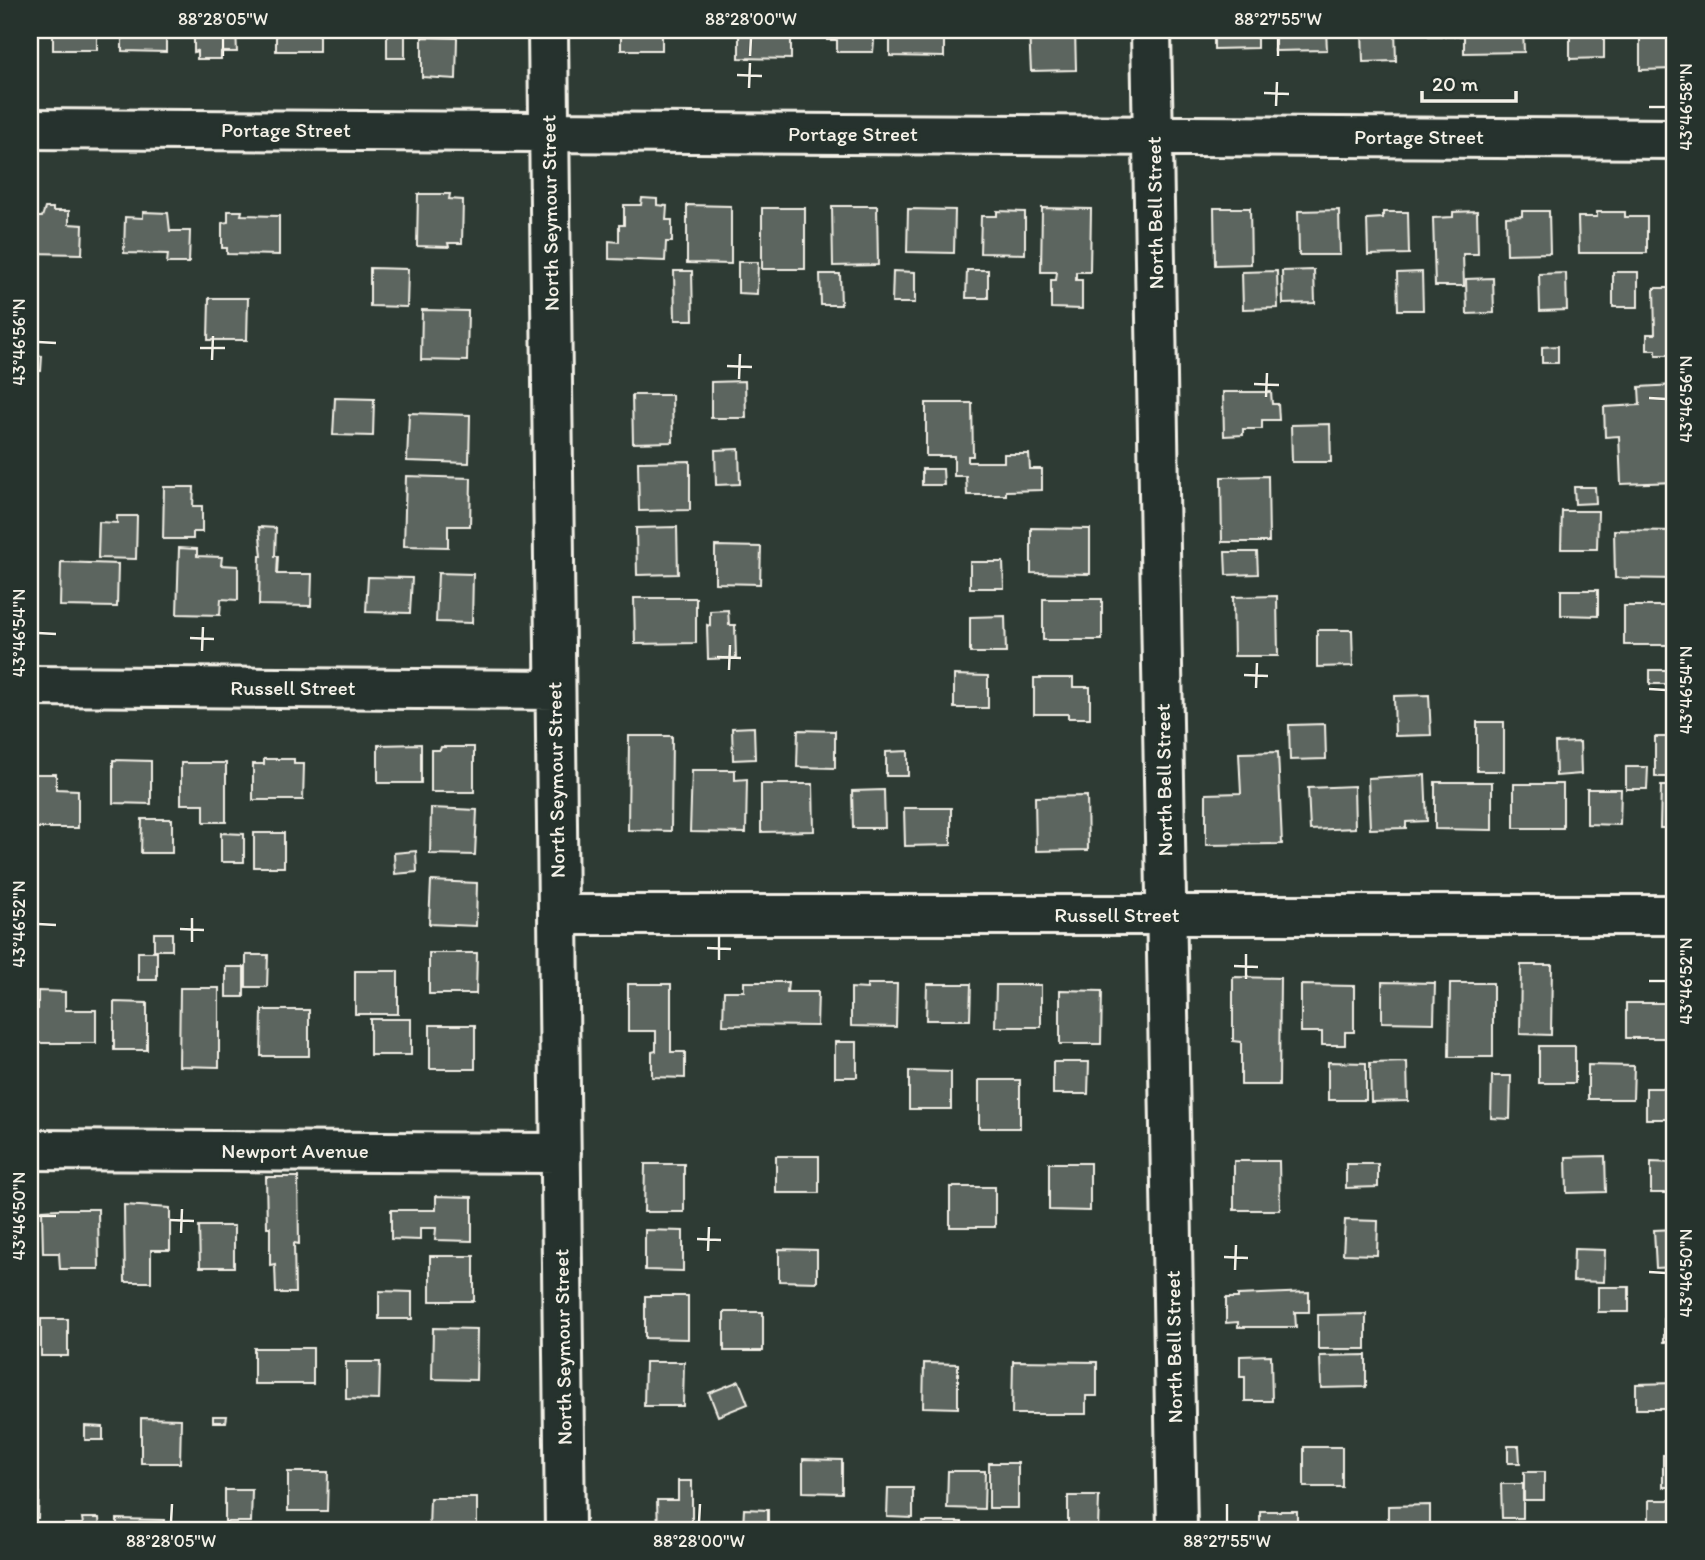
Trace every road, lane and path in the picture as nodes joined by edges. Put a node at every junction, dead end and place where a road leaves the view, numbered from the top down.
1 (548, 30) edge
2 (1152, 30) edge
3 (30, 129) edge
4 (549, 132) junction
5 (1153, 136) junction
6 (1675, 139) edge
7 (30, 686) edge
8 (555, 690) junction
9 (558, 915) junction
10 (1166, 915) junction
11 (1675, 915) edge
12 (30, 1150) edge
13 (561, 1153) junction
14 (565, 1530) edge
15 (1177, 1530) edge

1 - 4 street, North Seymour Street
2 - 5 street, North Bell Street
3 - 4 street, Portage Street
4 - 5 street, Portage Street
4 - 8 street, North Seymour Street
5 - 6 street, Portage Street
5 - 10 street, North Bell Street
7 - 8 street, Russell Street
8 - 9 street, North Seymour Street
9 - 10 street, Russell Street
9 - 13 street, North Seymour Street
10 - 11 street, Russell Street
10 - 15 street, North Bell Street
12 - 13 street, Newport Avenue
13 - 14 street, North Seymour Street

